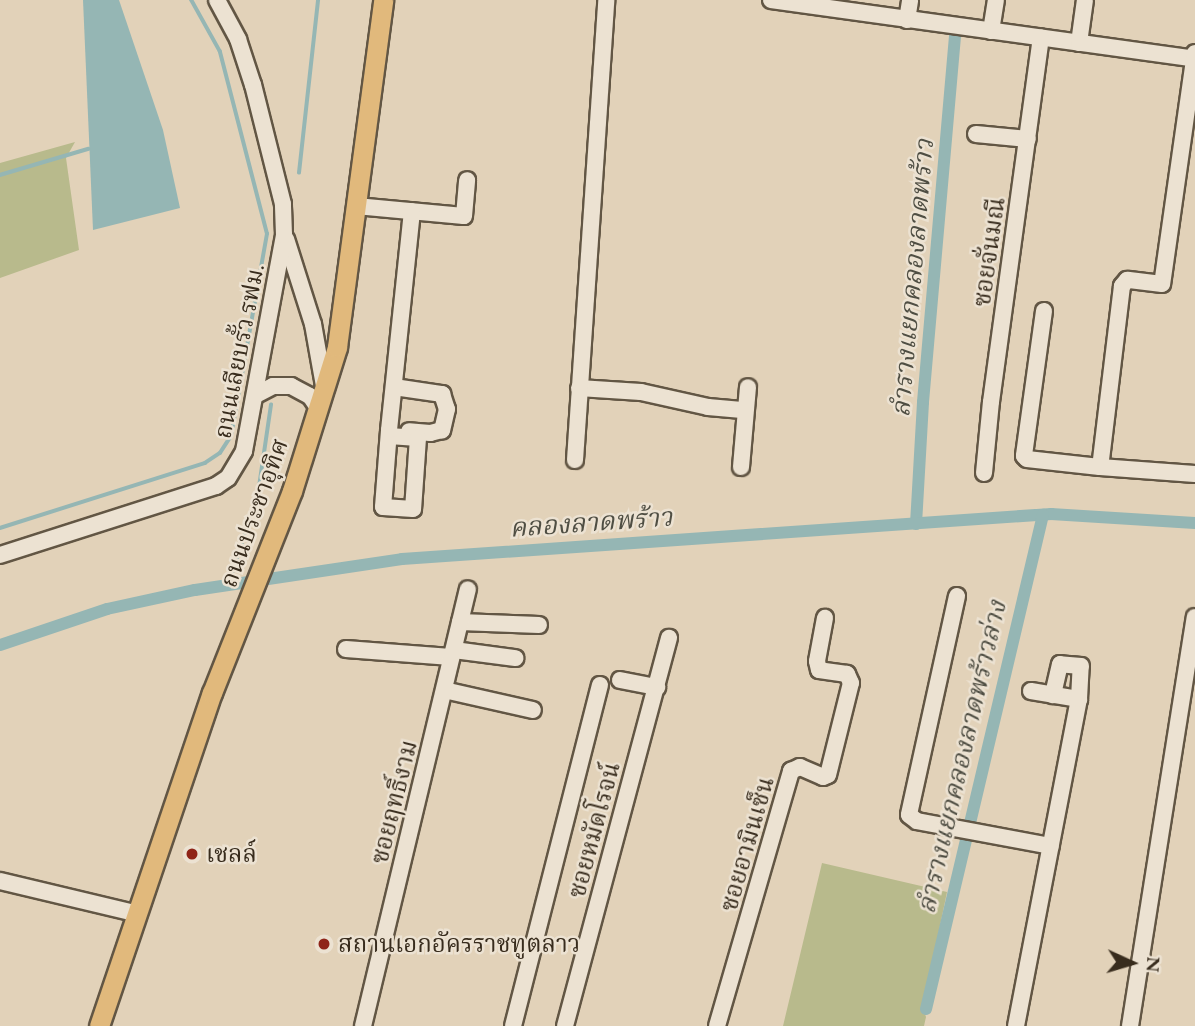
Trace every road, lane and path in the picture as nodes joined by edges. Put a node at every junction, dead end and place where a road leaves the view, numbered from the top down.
1 (217, 0) edge
2 (383, 0) edge
3 (606, 0) edge
4 (771, 0) edge
5 (909, 0) edge
6 (996, 0) edge
7 (1085, 0) edge
8 (822, 4) edge
9 (907, 20) junction
10 (990, 31) junction
11 (1041, 37) junction
12 (1079, 43) junction
13 (1195, 56) edge
14 (976, 135) dead end
15 (1028, 139) junction
16 (467, 180) dead end
17 (356, 206) junction
18 (412, 211) junction
19 (284, 235) junction
20 (1044, 311) dead end
21 (394, 387) junction
22 (748, 387) dead end
23 (579, 388) junction
24 (324, 389) junction
25 (256, 395) junction
26 (318, 408) junction
27 (744, 410) junction
28 (389, 433) junction
29 (575, 460) dead end
30 (741, 467) dead end
31 (1100, 467) junction
32 (984, 473) dead end
33 (1195, 474) edge
34 (0, 555) edge
35 (468, 589) dead end
36 (957, 596) dead end
37 (1195, 617) edge
38 (825, 618) dead end
39 (460, 622) junction
40 (539, 625) dead end
41 (669, 638) dead end
42 (346, 649) dead end
43 (452, 653) junction
44 (515, 658) dead end
45 (620, 680) dead end
46 (600, 685) dead end
47 (657, 687) junction
48 (444, 690) junction
49 (1031, 691) dead end
50 (1053, 695) junction
51 (1079, 699) junction
52 (533, 710) dead end
53 (1178, 722) junction
54 (1195, 725) edge
55 (1051, 846) junction
56 (0, 881) edge
57 (138, 914) junction
58 (99, 1026) edge
59 (363, 1026) edge
60 (513, 1026) edge
61 (565, 1026) edge
62 (717, 1026) edge
63 (1016, 1026) edge
64 (1130, 1026) edge

1 - 19 street, ถนนเลียบรั้ว รฟม.
2 - 17 main road, ถนนประชาอุทิศ
3 - 23 street
4 - 8 street
5 - 9 street
6 - 10 street
7 - 12 street
8 - 9 street
9 - 10 street
10 - 11 street
11 - 12 street
11 - 15 street, ซอยจั่นมณี
12 - 13 street
13 - 31 street
14 - 15 street
15 - 32 street, ซอยจั่นมณี
16 - 18 street
17 - 18 street
17 - 24 main road, ถนนประชาอุทิศ
18 - 21 street
19 - 24 street
19 - 25 street, ถนนเลียบรั้ว รฟม.
20 - 31 street
21 - 28 street
21 - 28 street
22 - 27 street
23 - 27 street
23 - 29 street
24 - 26 main road, ถนนประชาอุทิศ
25 - 26 street
25 - 34 street, ถนนเลียบรั้ว รฟม.
26 - 57 main road, ถนนประชาอุทิศ
27 - 30 street
28 - 28 street
31 - 33 street
35 - 39 street, ซอยฤทธิ์งาม
36 - 55 street
37 - 53 street
38 - 62 street, ซอยอามินเซ็น
39 - 40 street
39 - 43 street, ซอยฤทธิ์งาม
41 - 47 street, ซอยหมัดโรจน์
42 - 43 street
43 - 44 street
43 - 48 street, ซอยฤทธิ์งาม
45 - 47 street
46 - 60 street
47 - 61 street, ซอยหมัดโรจน์
48 - 52 street
48 - 59 street, ซอยฤทธิ์งาม
49 - 50 street
50 - 51 street
50 - 51 street
51 - 55 street
53 - 54 street
53 - 64 street
55 - 63 street
56 - 57 street
57 - 58 main road, ถนนประชาอุทิศ

